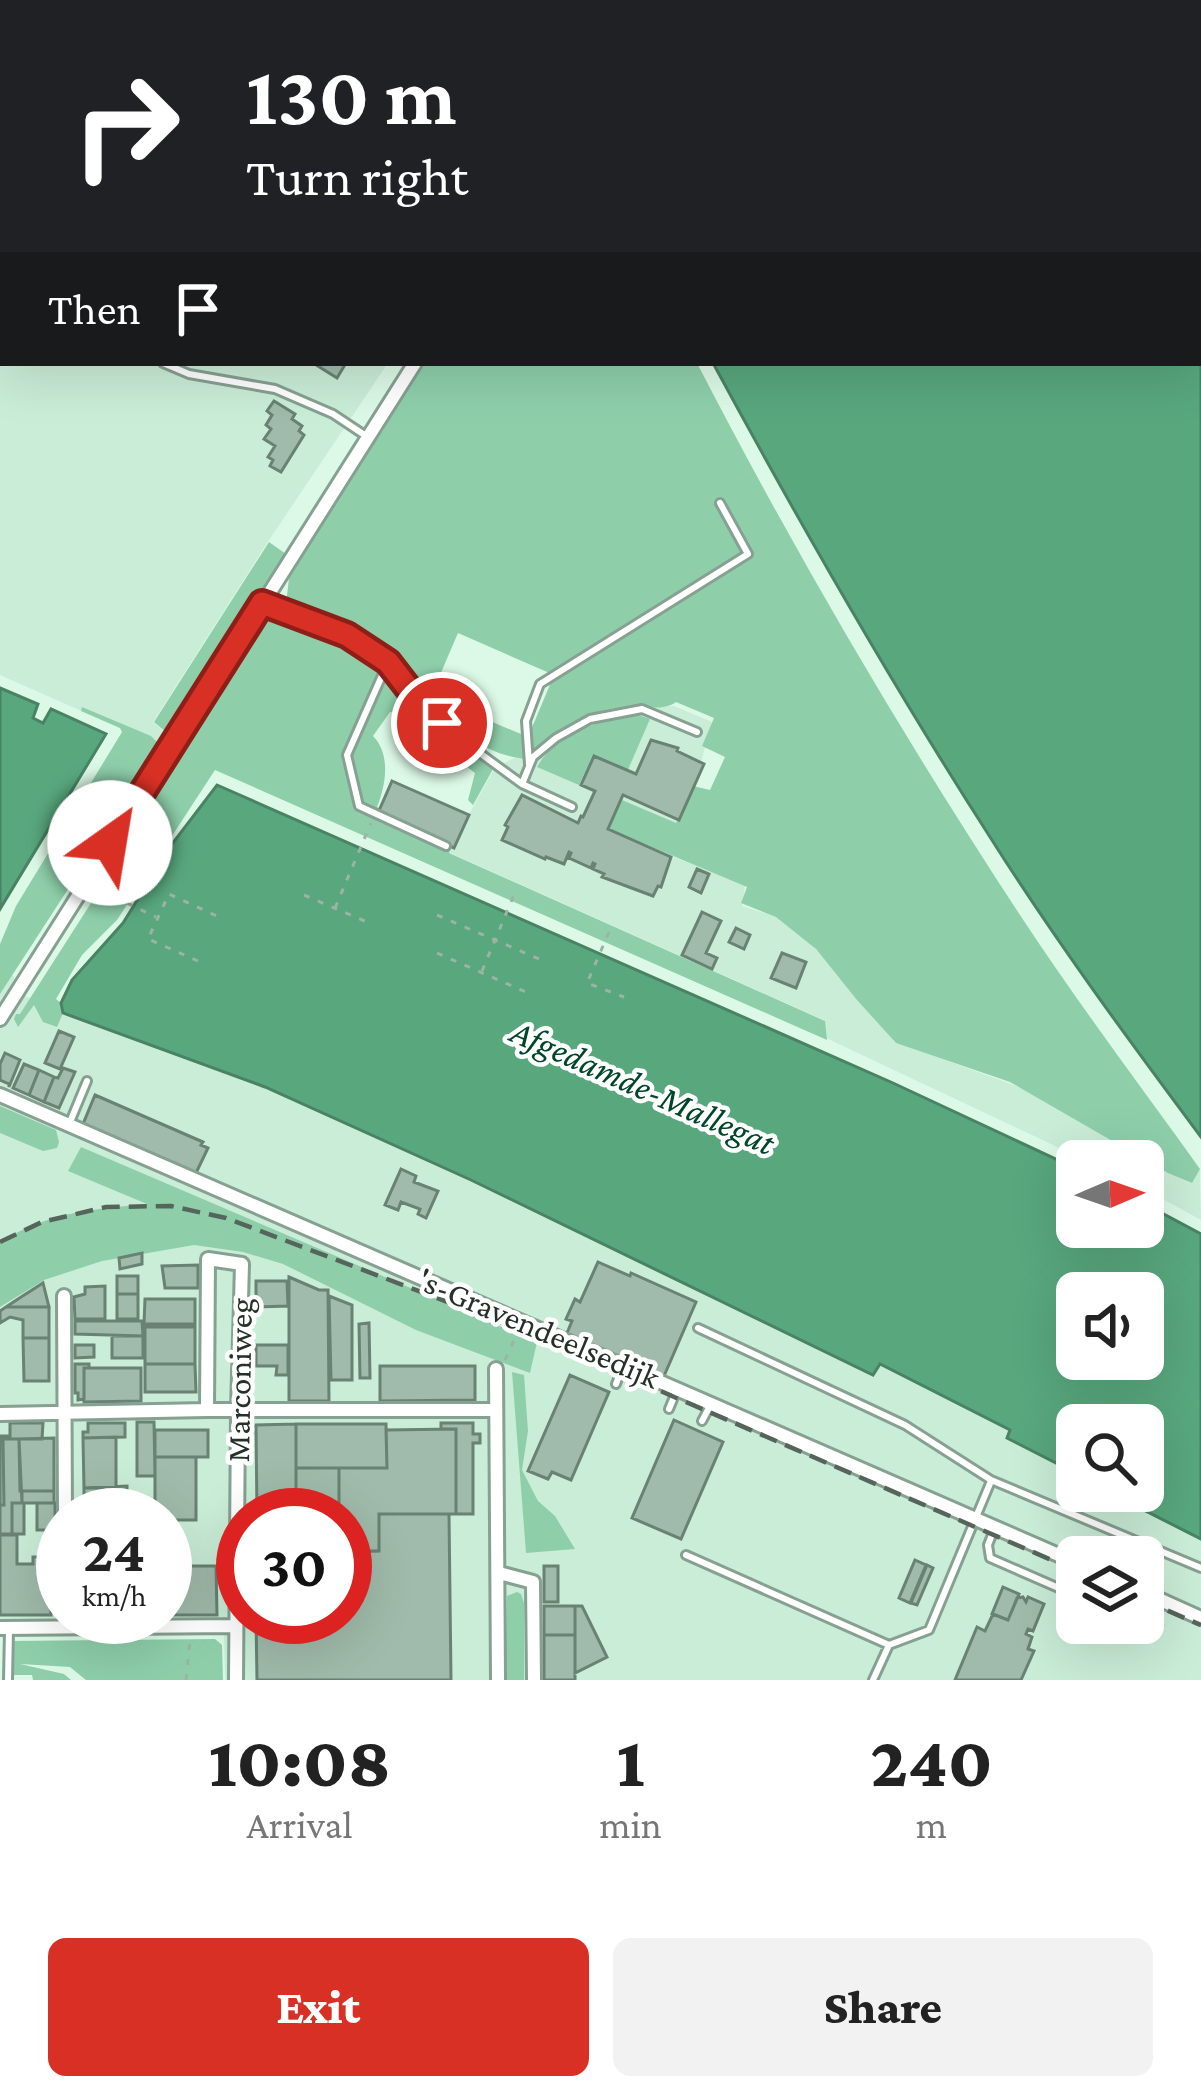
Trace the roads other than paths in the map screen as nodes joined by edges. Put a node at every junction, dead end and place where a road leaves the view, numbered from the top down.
1 (170, 366) edge
2 (413, 366) edge
3 (367, 437) junction
4 (720, 503) dead end
5 (262, 603) junction
6 (388, 662) junction
7 (697, 732) dead end
8 (529, 766) junction
9 (522, 784) junction
10 (572, 807) dead end
11 (446, 846) dead end
12 (0, 1019) edge
13 (87, 1081) dead end
14 (0, 1095) edge
15 (68, 1124) junction
16 (64, 1295) dead end
17 (698, 1328) dead end
18 (624, 1365) junction
19 (496, 1370) dead end
20 (616, 1384) dead end
21 (678, 1389) junction
22 (711, 1403) junction
23 (669, 1409) dead end
24 (207, 1410) junction
25 (496, 1410) junction
26 (238, 1411) junction
27 (0, 1414) edge
28 (64, 1414) junction
29 (702, 1421) dead end
30 (991, 1480) junction
31 (65, 1488) edge
32 (237, 1488) edge
33 (975, 1519) junction
34 (995, 1528) junction
35 (1056, 1554) edge
36 (686, 1556) dead end
37 (1201, 1568) edge
38 (499, 1573) junction
39 (1056, 1587) edge
40 (1164, 1601) edge
41 (1201, 1618) edge
42 (36, 1625) edge
43 (4, 1628) edge
44 (235, 1644) edge
45 (889, 1645) junction
46 (8, 1680) edge
47 (236, 1680) edge
48 (498, 1680) edge
49 (534, 1680) edge
50 (873, 1680) edge

1 - 3 lane
2 - 3 street
3 - 5 street
4 - 8 lane
5 - 6 lane
5 - 12 street
6 - 9 lane
6 - 11 lane
7 - 8 lane
8 - 9 lane
9 - 10 lane
13 - 15 lane
14 - 15 street, 's-Gravendeelsedijk
15 - 18 street, 's-Gravendeelsedijk
16 - 28 street
17 - 30 lane
18 - 20 lane
18 - 21 street, 's-Gravendeelsedijk
19 - 25 street
21 - 22 street, 's-Gravendeelsedijk
21 - 23 lane
22 - 29 lane
22 - 33 street, 's-Gravendeelsedijk
24 - 26 street
24 - 26 street, Marconiweg
24 - 28 street
25 - 26 street
25 - 38 street
26 - 32 street, Marconiweg
27 - 28 street
28 - 31 street
30 - 33 lane
30 - 37 lane
33 - 34 street, 's-Gravendeelsedijk
33 - 45 lane
34 - 35 street, 's-Gravendeelsedijk
34 - 39 lane
36 - 45 lane
38 - 48 street
38 - 49 street
40 - 41 street
42 - 43 street
43 - 46 lane
44 - 47 street, Marconiweg
45 - 50 lane

